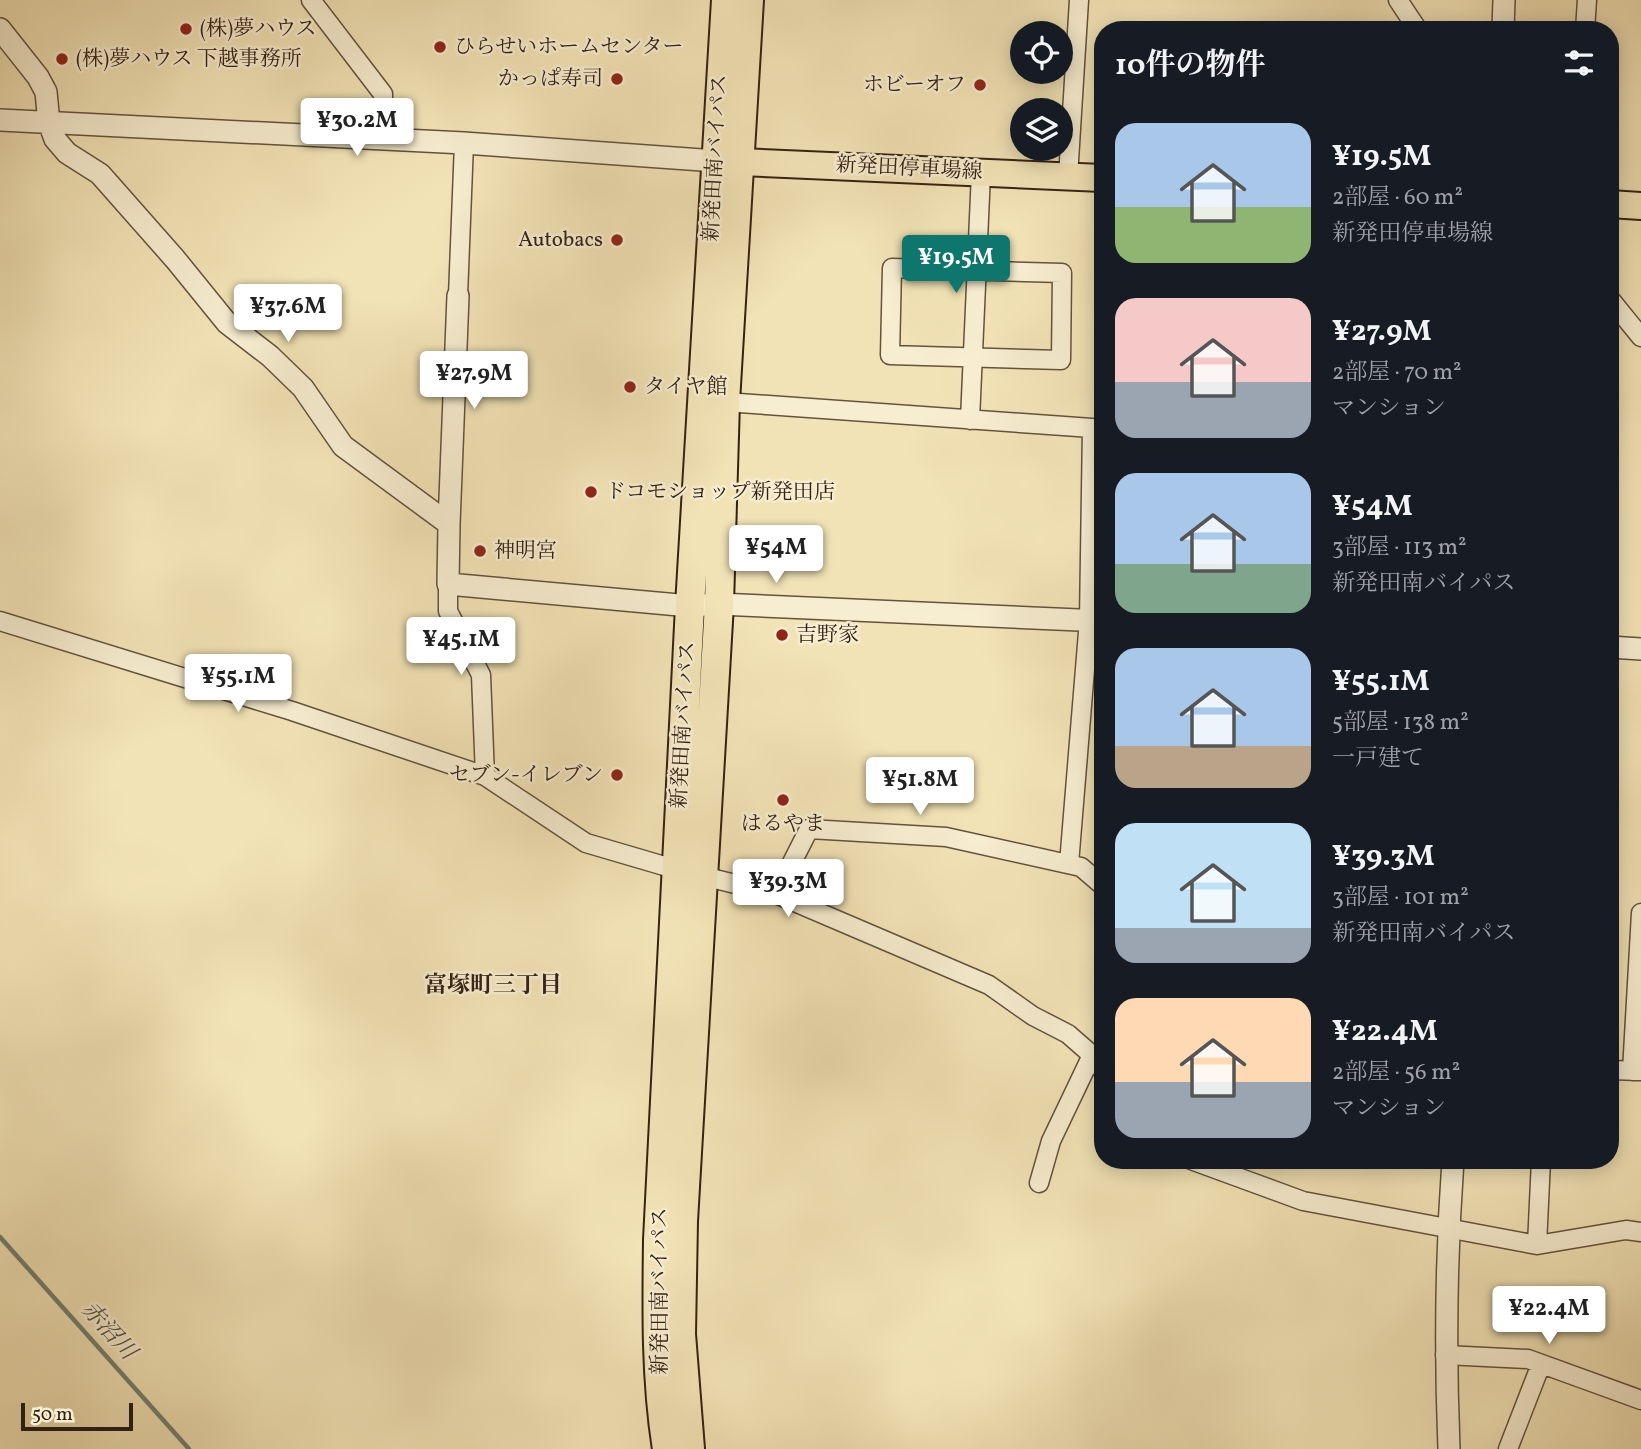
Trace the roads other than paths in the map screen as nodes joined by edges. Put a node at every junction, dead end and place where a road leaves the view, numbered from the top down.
1 (311, 0) edge
2 (726, 0) edge
3 (749, 0) edge
4 (1079, 0) edge
5 (1398, 0) edge
6 (1504, 0) edge
7 (1587, 0) edge
8 (1412, 21) edge
9 (1503, 21) edge
10 (1586, 21) edge
11 (0, 29) edge
12 (0, 120) edge
13 (49, 123) junction
14 (383, 138) junction
15 (464, 143) junction
16 (728, 161) junction
17 (981, 173) junction
18 (1068, 177) junction
19 (1094, 178) edge
20 (1619, 205) edge
21 (1641, 206) edge
22 (976, 270) junction
23 (458, 296) joint
24 (1619, 310) edge
25 (1641, 337) edge
26 (973, 358) junction
27 (725, 402) junction
28 (970, 420) junction
29 (449, 524) junction
30 (1094, 524) edge
31 (448, 584) junction
32 (719, 604) junction
33 (690, 606) junction
34 (0, 621) edge
35 (1094, 621) edge
36 (1094, 639) edge
37 (1619, 648) edge
38 (1641, 649) edge
39 (485, 776) junction
40 (1069, 864) junction
41 (690, 874) junction
42 (1094, 878) edge
43 (776, 894) junction
44 (1641, 913) edge
45 (1094, 1059) edge
46 (1094, 1067) edge
47 (1619, 1070) edge
48 (1637, 1071) edge
49 (1216, 1169) edge
50 (1453, 1169) edge
51 (1541, 1169) edge
52 (1039, 1183) dead end
53 (1448, 1228) junction
54 (1641, 1232) edge
55 (1537, 1245) junction
56 (1445, 1355) junction
57 (1541, 1364) junction
58 (1641, 1400) edge
59 (1513, 1447) edge
60 (667, 1449) edge
61 (690, 1449) edge
62 (1449, 1449) edge

1 - 14 street
2 - 16 highway, 新発田南バイパス
3 - 16 highway, 新発田南バイパス
4 - 18 street
5 - 8 street
6 - 9 street
7 - 10 street
11 - 13 street
12 - 13 street
13 - 14 street
13 - 29 street
14 - 15 street
15 - 16 street
15 - 23 street
16 - 17 main road, 新発田停車場線
16 - 27 highway, 新発田南バイパス
16 - 33 highway, 新発田南バイパス
17 - 18 main road, 新発田停車場線
17 - 22 street
18 - 19 main road, 新発田停車場線
20 - 21 main road
22 - 26 street
22 - 26 street
22 - 26 street
23 - 29 street
24 - 25 street
26 - 28 street
27 - 28 street
27 - 32 highway, 新発田南バイパス
28 - 30 street
29 - 31 street
31 - 33 street
31 - 39 street
32 - 33 street
32 - 35 street
32 - 41 highway, 新発田南バイパス
33 - 41 highway, 新発田南バイパス
34 - 39 street
36 - 40 street
37 - 38 street
39 - 41 street
40 - 42 street
40 - 43 street
41 - 43 street
41 - 60 highway, 新発田南バイパス
41 - 61 highway, 新発田南バイパス
43 - 45 street
44 - 48 street
46 - 52 street
47 - 48 street
49 - 53 street
50 - 53 street
51 - 55 street
53 - 55 street
53 - 56 street
54 - 55 street
56 - 57 street
56 - 62 street
57 - 58 street
57 - 59 street

